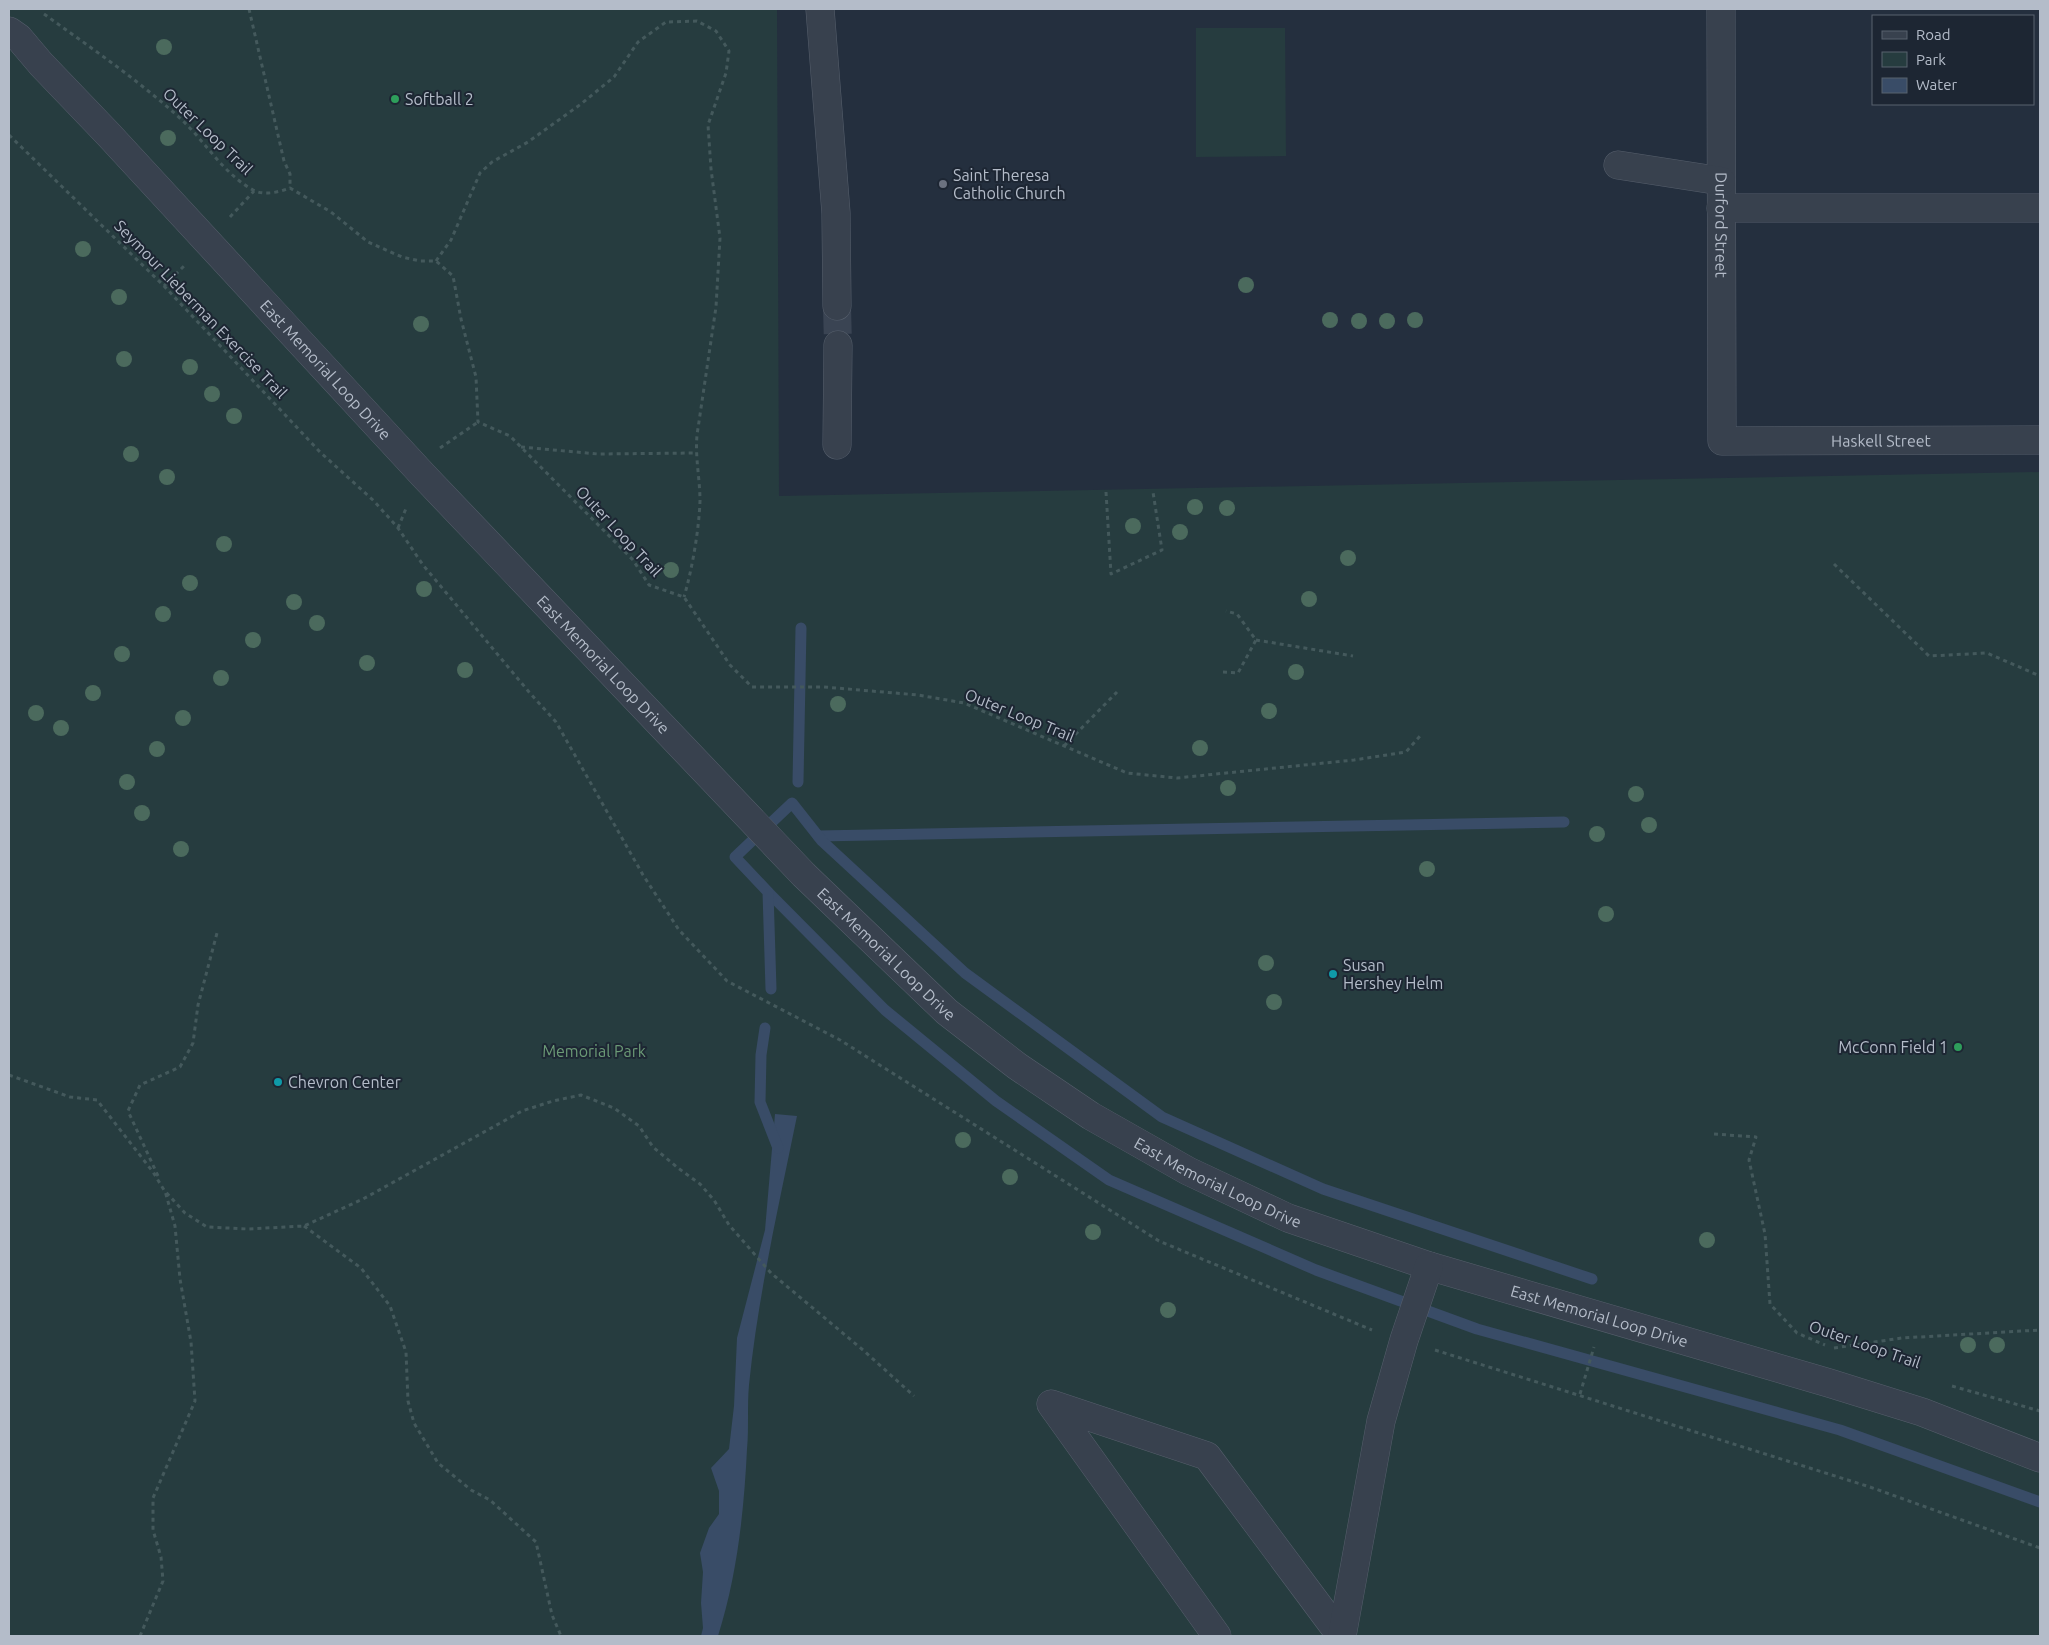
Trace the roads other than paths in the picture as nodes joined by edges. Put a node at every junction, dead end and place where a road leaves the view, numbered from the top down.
1 (820, 9) edge
2 (1721, 9) edge
3 (9, 31) edge
4 (1618, 164) dead end
5 (1721, 181) junction
6 (1721, 208) junction
7 (2040, 208) edge
8 (838, 306) tunnel mouth
9 (838, 345) tunnel mouth
10 (2040, 440) edge
11 (1722, 441) joint
12 (837, 445) dead end
13 (1429, 1266) junction
14 (2040, 1458) edge
15 (1217, 1636) edge
16 (1341, 1636) edge

1 - 8 street
2 - 5 street, Durford Street
3 - 13 street, East Memorial Loop Drive
4 - 5 street
5 - 6 street, Durford Street
6 - 7 street
6 - 11 street, Durford Street
9 - 12 street
10 - 11 street, Haskell Street
13 - 14 street, East Memorial Loop Drive
13 - 16 street
15 - 16 street

